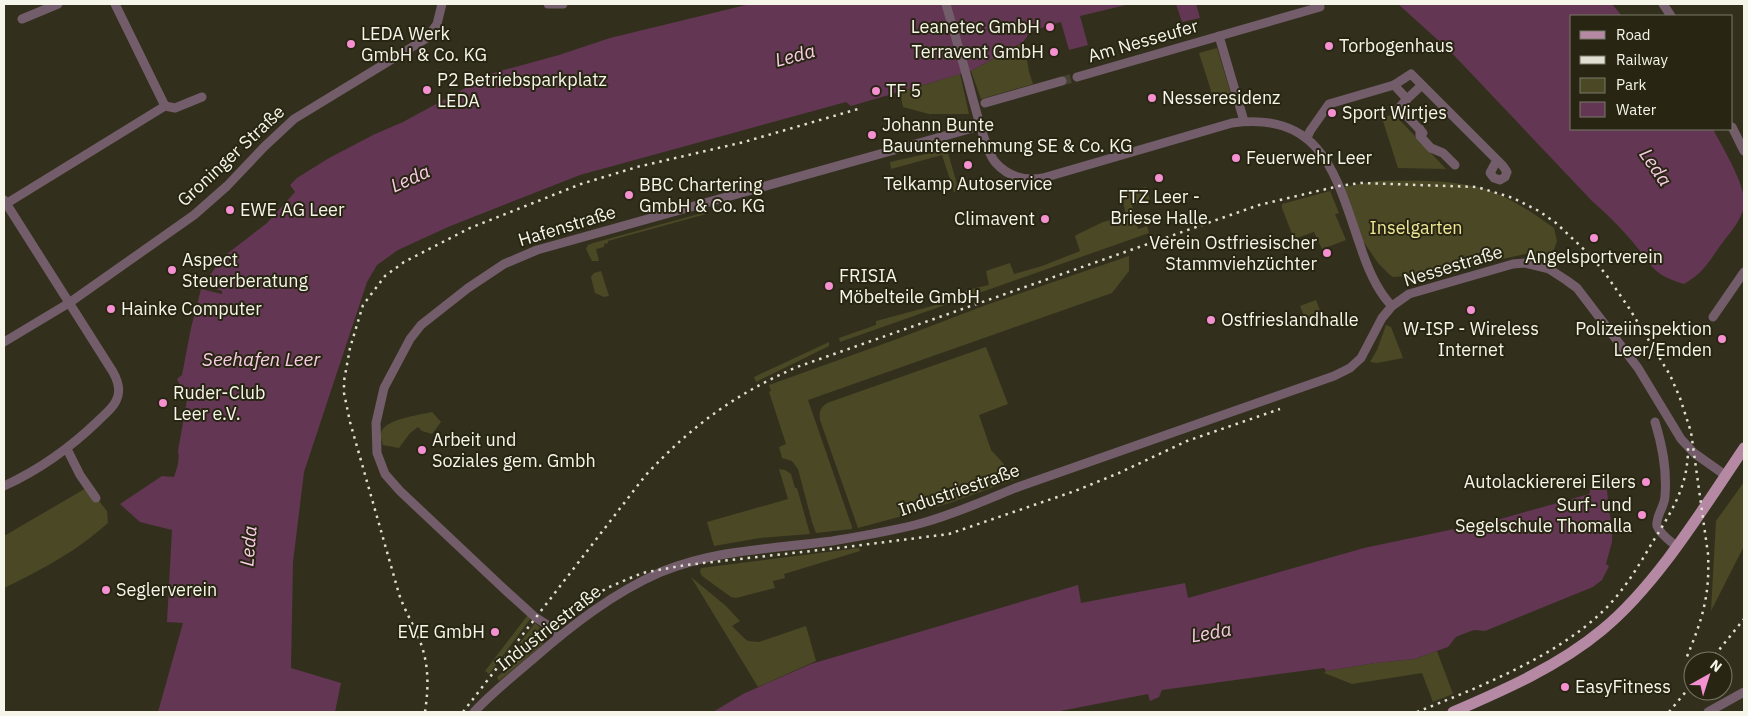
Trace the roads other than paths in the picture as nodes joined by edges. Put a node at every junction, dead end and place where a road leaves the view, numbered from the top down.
1 (58, 4) edge
2 (115, 4) edge
3 (442, 4) edge
4 (548, 4) edge
5 (563, 4) edge
6 (946, 4) edge
7 (1663, 4) edge
8 (1320, 7) dead end
9 (1670, 15) edge
10 (22, 19) dead end
11 (1219, 36) junction
12 (1077, 77) tunnel mouth
13 (1062, 81) tunnel mouth
14 (1394, 85) junction
15 (1422, 86) junction
16 (202, 97) dead end
17 (1407, 99) junction
18 (985, 103) dead end
19 (165, 106) junction
20 (1244, 122) junction
21 (980, 126) junction
22 (1733, 129) edge
23 (1307, 138) junction
24 (1744, 151) edge
25 (1496, 160) dead end
26 (1455, 165) dead end
27 (4, 203) edge
28 (1744, 272) edge
29 (69, 303) junction
30 (1392, 306) junction
31 (1714, 316) dead end
32 (4, 342) edge
33 (1655, 422) dead end
34 (1744, 448) edge
35 (67, 449) junction
36 (1726, 475) junction
37 (4, 486) edge
38 (96, 498) dead end
39 (1676, 546) junction
40 (560, 636) junction
41 (1744, 692) edge
42 (474, 712) edge
43 (1453, 712) edge
44 (1708, 712) edge

1 - 10 street
2 - 19 street
3 - 29 street, Groninger Straße
4 - 5 street
6 - 21 street, Nessestraße
7 - 9 street
8 - 11 street, Am Nesseufer
11 - 12 street, Am Nesseufer
11 - 20 street, Am Nesseufer
13 - 18 street
14 - 15 street
14 - 17 street
14 - 23 street
15 - 17 street
15 - 25 street
16 - 19 street
17 - 26 street
19 - 27 street
20 - 21 street, Nessestraße
20 - 23 street, Nessestraße
21 - 40 street, Hafenstraße
22 - 24 street
23 - 30 street, Nessestraße
27 - 29 street
28 - 31 street
29 - 32 street, Groninger Straße
29 - 35 street
30 - 36 street, Nessestraße
30 - 40 street, Industriestraße
33 - 39 street
34 - 36 main road
35 - 37 street
35 - 38 street
36 - 39 main road
39 - 43 main road
40 - 42 street, Industriestraße
41 - 44 street

